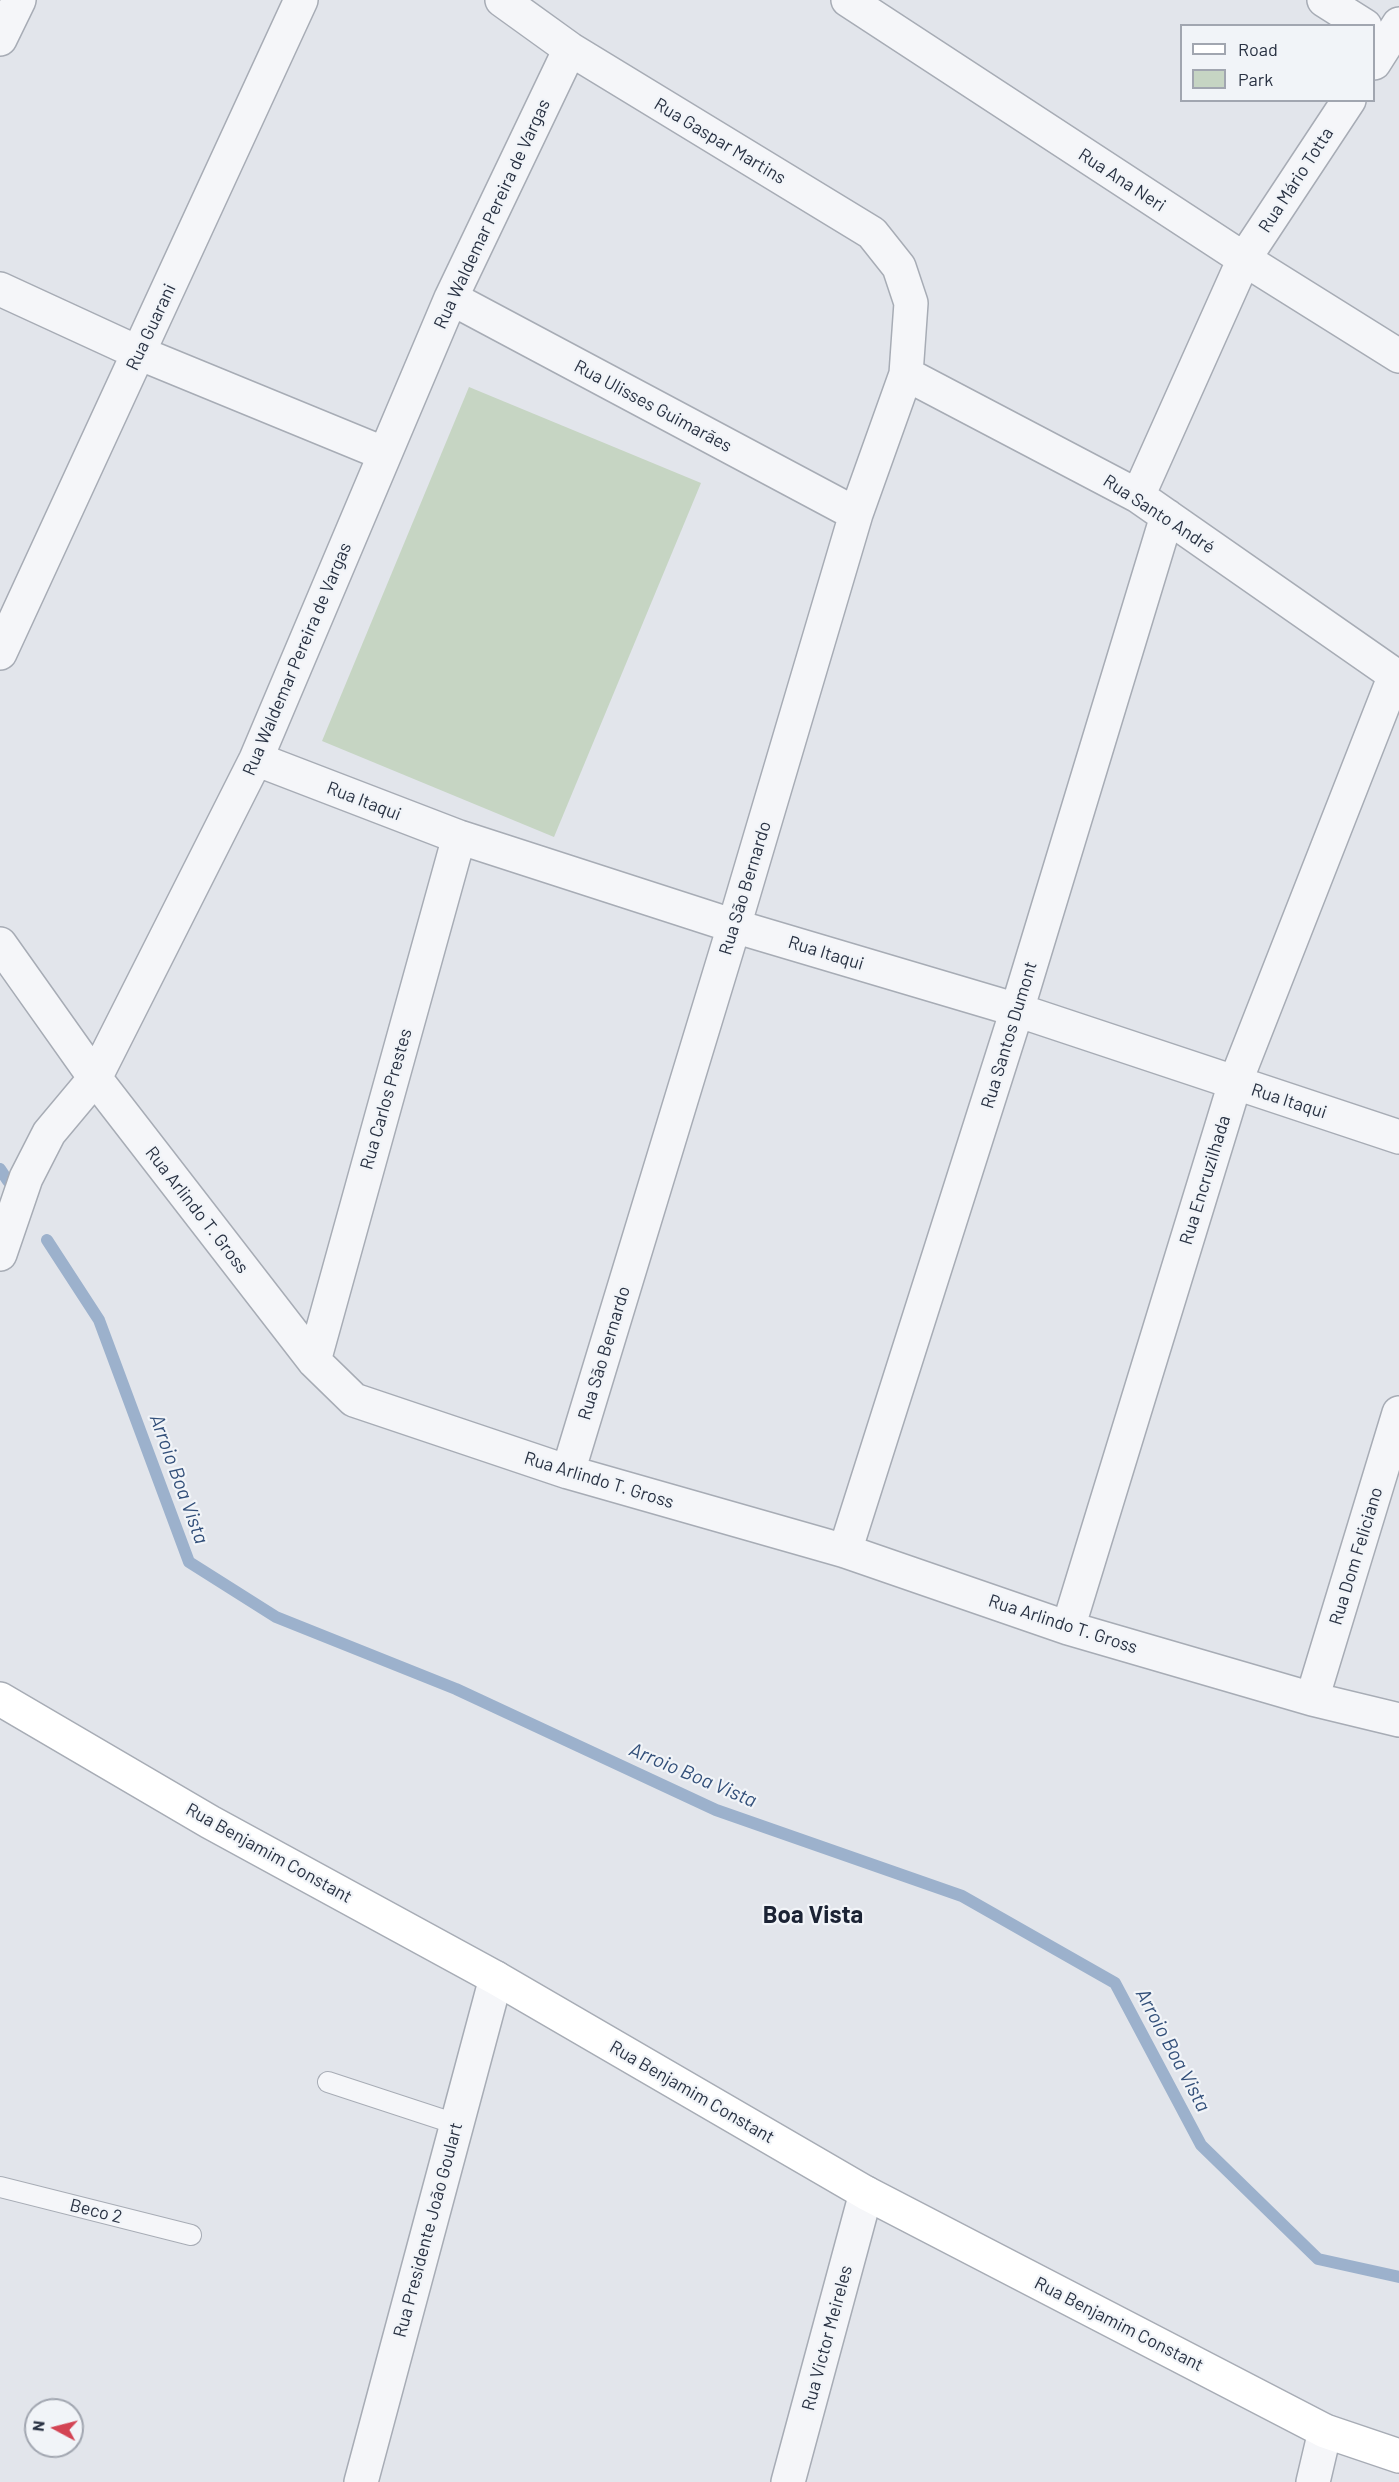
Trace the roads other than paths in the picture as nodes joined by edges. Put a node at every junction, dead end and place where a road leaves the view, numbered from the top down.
1 (19, 0) edge
2 (301, 0) edge
3 (502, 0) edge
4 (848, 0) edge
5 (1324, 0) edge
6 (1360, 24) edge
7 (0, 39) edge
8 (570, 49) junction
9 (1348, 102) edge
10 (1244, 259) junction
11 (0, 289) edge
12 (451, 298) junction
13 (911, 303) joint
14 (139, 353) junction
15 (1399, 356) edge
16 (906, 374) junction
17 (385, 454) junction
18 (1138, 496) junction
19 (856, 514) junction
20 (1167, 516) junction
21 (0, 653) edge
22 (1397, 676) edge
23 (256, 759) junction
24 (459, 837) junction
25 (734, 926) junction
26 (0, 944) edge
27 (1017, 1010) junction
28 (95, 1078) junction
29 (1235, 1083) junction
30 (1399, 1137) edge
31 (0, 1254) edge
32 (314, 1361) junction
33 (1399, 1413) edge
34 (567, 1472) junction
35 (845, 1551) junction
36 (1068, 1628) junction
37 (0, 1699) edge
38 (1312, 1699) junction
39 (1399, 1719) edge
40 (496, 1978) junction
41 (328, 2082) dead end
42 (456, 2124) junction
43 (0, 2187) edge
44 (866, 2193) junction
45 (191, 2235) dead end
46 (1325, 2431) junction
47 (1399, 2456) edge
48 (361, 2482) edge
49 (788, 2482) edge
50 (1313, 2482) edge

1 - 7 street
2 - 14 street, Rua Guarani
3 - 8 street, Rua Gaspar Martins
4 - 10 street, Rua Ana Neri
5 - 6 street
8 - 12 street, Rua Waldemar Pereira de Vargas
8 - 13 street, Rua Gaspar Martins
9 - 10 street, Rua Mário Totta
10 - 15 street, Rua Ana Neri
10 - 18 street, Rua Mário Totta
11 - 14 street
12 - 17 street, Rua Waldemar Pereira de Vargas
12 - 19 street, Rua Ulisses Guimarães
13 - 16 street, Rua São Bernardo
14 - 17 street
14 - 21 street, Rua Guarani
16 - 18 street, Rua Santo André
16 - 19 street, Rua São Bernardo
17 - 23 street, Rua Waldemar Pereira de Vargas
18 - 20 street, Rua Santo André
19 - 25 street, Rua São Bernardo
20 - 22 street, Rua Santo André
20 - 27 street, Rua Santos Dumont
22 - 29 street, Rua Encruzilhada
23 - 24 street, Rua Itaqui
23 - 28 street, Rua Waldemar Pereira de Vargas
24 - 25 street, Rua Itaqui
24 - 32 street, Rua Carlos Prestes
25 - 27 street, Rua Itaqui
25 - 34 street, Rua São Bernardo
26 - 28 street, Rua Arlindo T. Gross
27 - 29 street, Rua Itaqui
27 - 35 street, Rua Santos Dumont
28 - 31 street, Rua Waldemar Pereira de Vargas
28 - 32 street, Rua Arlindo T. Gross
29 - 30 street, Rua Itaqui
29 - 36 street, Rua Encruzilhada
32 - 34 street, Rua Arlindo T. Gross
33 - 38 street, Rua Dom Feliciano
34 - 35 street, Rua Arlindo T. Gross
35 - 36 street, Rua Arlindo T. Gross
36 - 38 street, Rua Arlindo T. Gross
37 - 40 street, Rua Benjamim Constant
38 - 39 street, Rua Arlindo T. Gross
40 - 42 street, Rua Presidente João Goulart
40 - 44 street, Rua Benjamim Constant
41 - 42 lane
42 - 48 street, Rua Presidente João Goulart
43 - 45 lane, Beco 2
44 - 46 street, Rua Benjamim Constant
44 - 49 street, Rua Victor Meireles
46 - 47 street, Rua Benjamim Constant
46 - 50 street

